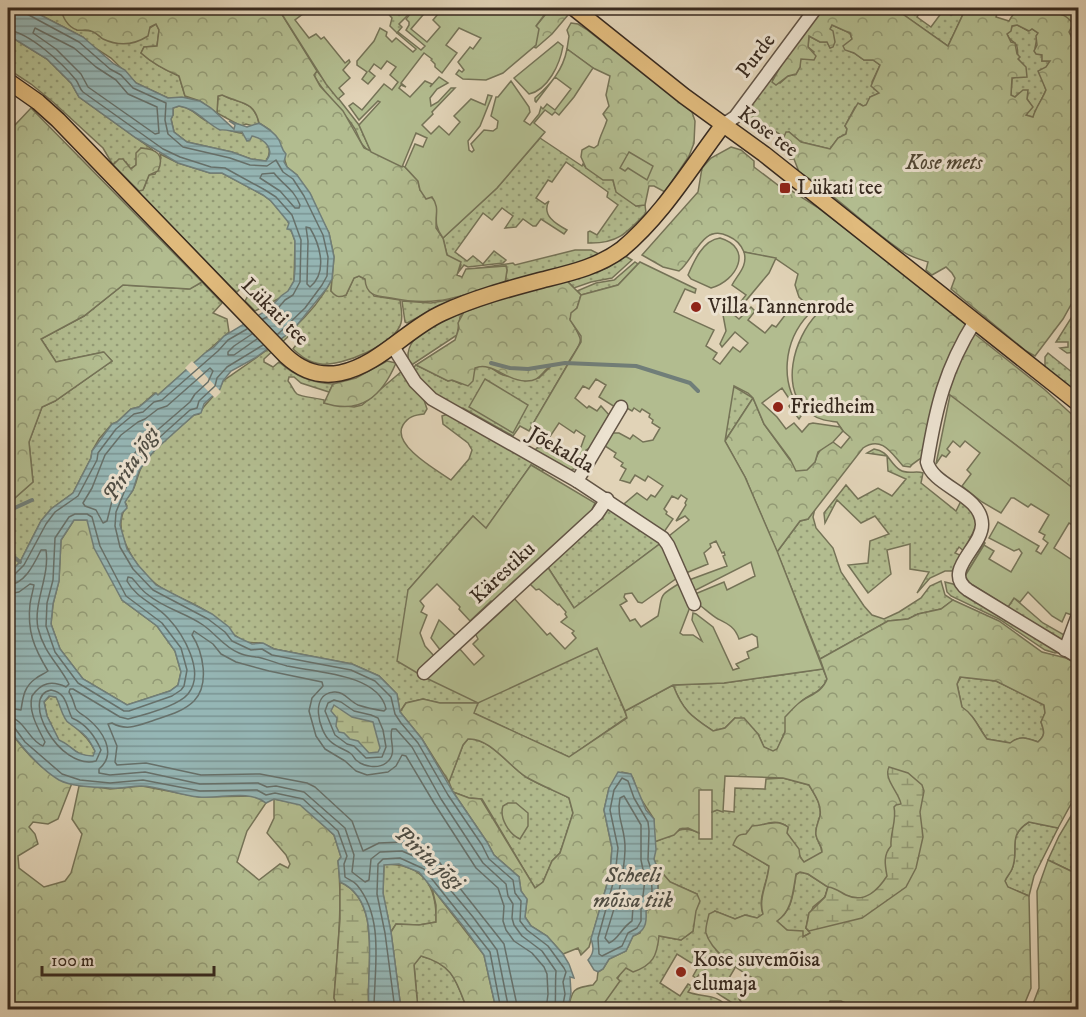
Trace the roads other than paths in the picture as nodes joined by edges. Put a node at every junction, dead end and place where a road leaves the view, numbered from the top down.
1 (574, 8) edge
2 (816, 8) edge
3 (8, 81) edge
4 (723, 125) junction
5 (975, 321) junction
6 (392, 345) junction
7 (1078, 403) edge
8 (621, 407) dead end
9 (577, 481) junction
10 (607, 500) junction
11 (694, 603) dead end
12 (1078, 615) edge
13 (1065, 650) junction
14 (1078, 657) edge
15 (424, 673) dead end

1 - 4 main road, Kose tee
2 - 4 street, Purde
3 - 6 main road, Lükati tee
4 - 5 main road, Kose tee
4 - 6 main road, Lükati tee
5 - 7 main road, Kose tee
5 - 13 street
6 - 9 street, Jõekalda
8 - 9 street
9 - 10 street, Jõekalda
10 - 11 street, Jõekalda
10 - 15 street, Kärestiku
12 - 13 street
13 - 14 street

